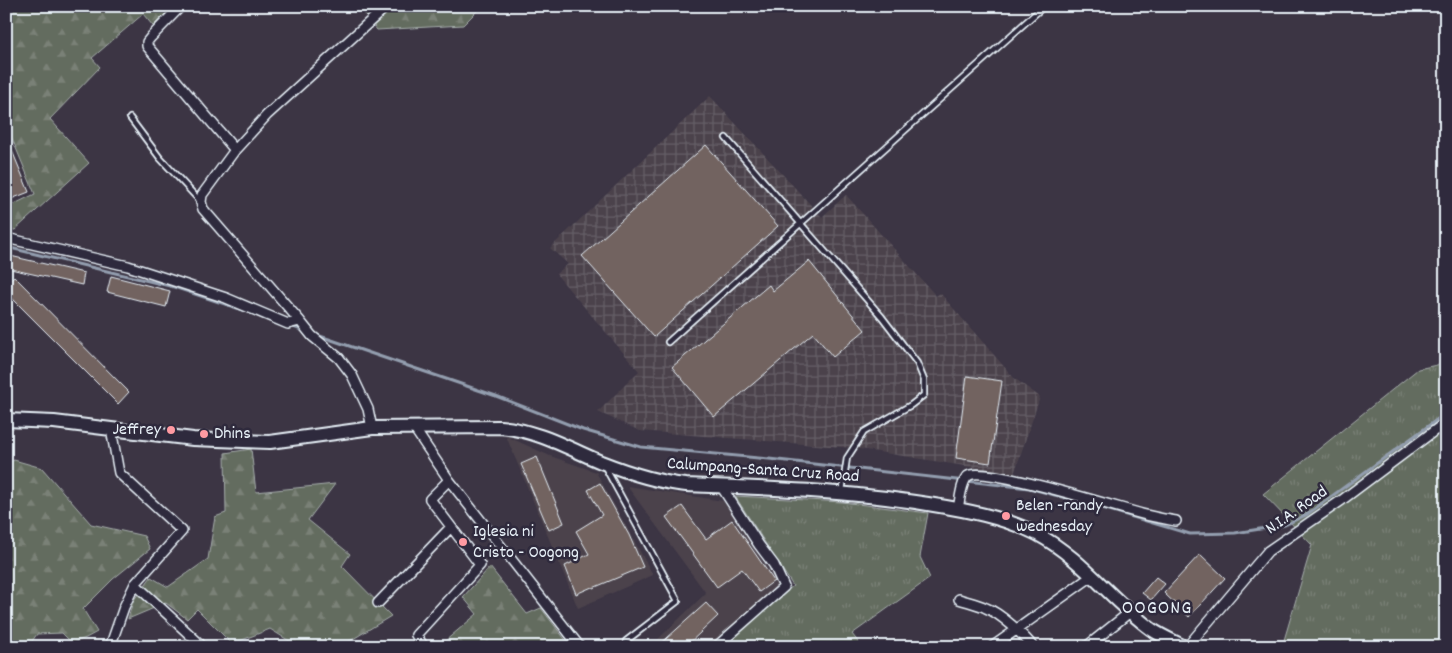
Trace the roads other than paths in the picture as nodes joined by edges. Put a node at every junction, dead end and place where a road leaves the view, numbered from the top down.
1 (181, 6) edge
2 (387, 6) edge
3 (1044, 6) edge
4 (130, 118) dead end
5 (726, 138) dead end
6 (235, 150) junction
7 (201, 202) junction
8 (801, 224) junction
9 (6, 238) edge
10 (302, 323) junction
11 (668, 342) dead end
12 (6, 420) edge
13 (1446, 422) edge
14 (372, 428) junction
15 (414, 428) junction
16 (1437, 428) junction
17 (111, 429) junction
18 (1446, 442) edge
19 (603, 462) junction
20 (449, 480) junction
21 (721, 486) junction
22 (841, 492) junction
23 (958, 508) junction
24 (1176, 521) dead end
25 (451, 527) junction
26 (1092, 576) junction
27 (135, 584) junction
28 (959, 599) dead end
29 (378, 603) dead end
30 (1130, 612) junction
31 (1016, 629) junction
32 (626, 641) dead end
33 (110, 647) edge
34 (203, 647) edge
35 (424, 647) edge
36 (580, 647) edge
37 (716, 647) edge
38 (992, 647) edge
39 (1033, 647) edge
40 (1086, 647) edge
41 (1186, 647) edge

1 - 6 street
2 - 6 street
3 - 8 lane
4 - 7 lane
5 - 8 lane
6 - 7 street
7 - 10 street
8 - 11 lane
8 - 22 lane
9 - 10 street
10 - 14 street
12 - 17 main road, Calumpang-Santa Cruz Road
13 - 16 street, N.I.A. Road
14 - 15 main road, Calumpang-Santa Cruz Road
14 - 17 main road, Calumpang-Santa Cruz Road
15 - 19 main road, Calumpang-Santa Cruz Road
15 - 20 street
16 - 18 lane
16 - 41 street, N.I.A. Road
17 - 27 street
19 - 21 main road, Calumpang-Santa Cruz Road
19 - 32 lane
20 - 25 street
20 - 36 street
21 - 22 main road, Calumpang-Santa Cruz Road
21 - 37 street
22 - 23 main road, Calumpang-Santa Cruz Road
23 - 24 street
23 - 26 main road, Calumpang-Santa Cruz Road
25 - 29 street
25 - 35 street
26 - 30 main road, Calumpang-Santa Cruz Road
26 - 31 street
27 - 33 street
27 - 34 street
28 - 31 street
30 - 40 street
30 - 41 main road, Calumpang-Santa Cruz Road
31 - 38 street
31 - 39 street

